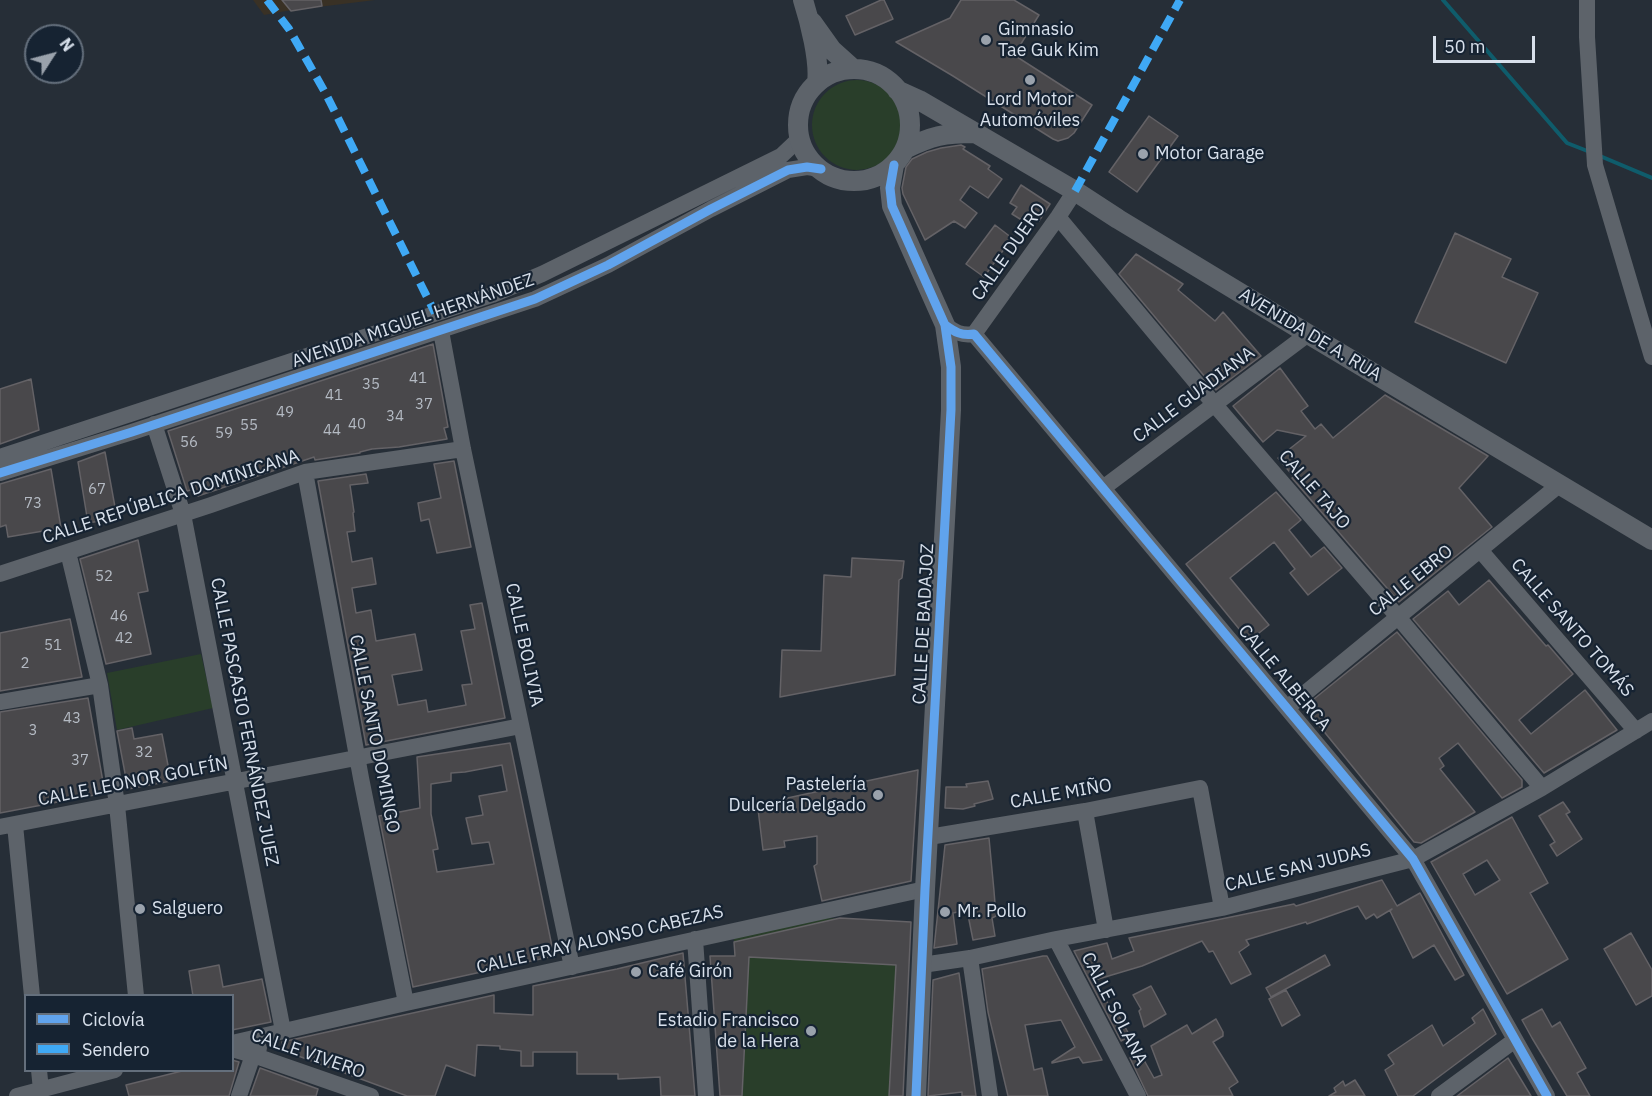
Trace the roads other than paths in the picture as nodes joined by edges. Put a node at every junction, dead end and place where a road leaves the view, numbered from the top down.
1 (1587, 0) edge
2 (806, 9) edge
3 (852, 68) junction
4 (817, 83) junction
5 (897, 90) junction
6 (974, 133) junction
7 (800, 138) junction
8 (905, 149) junction
9 (894, 165) junction
10 (821, 170) junction
11 (862, 181) junction
12 (1075, 191) junction
13 (892, 206) junction
14 (1058, 217) junction
15 (945, 325) junction
16 (441, 331) junction
17 (974, 334) junction
18 (1308, 334) junction
19 (1652, 357) edge
20 (1215, 405) junction
21 (154, 424) junction
22 (463, 449) junction
23 (0, 457) edge
24 (305, 472) junction
25 (0, 473) edge
26 (1559, 484) junction
27 (1102, 488) junction
28 (183, 514) junction
29 (1650, 540) edge
30 (1480, 550) junction
31 (68, 552) junction
32 (0, 574) edge
33 (1398, 617) junction
34 (100, 685) junction
35 (0, 702) edge
36 (1287, 708) junction
37 (1652, 721) edge
38 (521, 726) junction
39 (1636, 731) junction
40 (358, 758) junction
41 (235, 782) junction
42 (1542, 788) junction
43 (117, 805) junction
44 (1085, 811) junction
45 (8, 826) edge
46 (929, 837) junction
47 (1413, 859) junction
48 (925, 889) junction
49 (1222, 908) junction
50 (1106, 930) junction
51 (695, 939) junction
52 (1056, 939) junction
53 (970, 958) junction
54 (922, 965) junction
55 (572, 967) junction
56 (32, 994) edge
57 (136, 994) edge
58 (406, 1003) junction
59 (277, 1035) junction
60 (1515, 1040) junction
61 (234, 1043) edge
62 (234, 1050) edge
63 (253, 1055) junction
64 (280, 1065) junction
65 (39, 1072) edge
66 (111, 1072) edge
67 (41, 1090) junction
68 (991, 1094) edge
69 (17, 1096) edge
70 (239, 1096) edge
71 (371, 1096) edge
72 (706, 1096) edge
73 (916, 1096) edge
74 (1138, 1096) edge
75 (1439, 1096) edge
76 (1547, 1096) edge

1 - 19 street
2 - 3 street
2 - 4 street
3 - 4 street
3 - 5 street
4 - 7 street
5 - 6 street, AVENIDA DE A. RUA
5 - 8 street
6 - 8 street
6 - 12 street, AVENIDA DE A. RUA
7 - 10 street
7 - 23 street, AVENIDA MIGUEL HERNÁNDEZ
8 - 9 street
9 - 11 street
9 - 13 street, CALLE DE BADAJOZ
10 - 11 street
10 - 16 street, AVENIDA MIGUEL HERNÁNDEZ
11 - 13 street, CALLE DE BADAJOZ
12 - 14 street, CALLE DUERO
12 - 18 street, AVENIDA DE A. RUA
13 - 15 street, CALLE DE BADAJOZ
14 - 17 street, CALLE DUERO
14 - 20 street, CALLE TAJO
15 - 17 street
15 - 46 street, CALLE DE BADAJOZ
16 - 21 street, AVENIDA MIGUEL HERNÁNDEZ
16 - 22 street, CALLE BOLIVIA
17 - 27 street, CALLE ALBERCA
18 - 20 street, CALLE GUADIANA
18 - 26 street, AVENIDA DE A. RUA
20 - 27 street, CALLE GUADIANA
20 - 33 street, CALLE TAJO
21 - 25 street, AVENIDA MIGUEL HERNÁNDEZ
21 - 28 street, CALLE PASCASIO FERNÁNDEZ JUEZ
22 - 24 street, CALLE REPÚBLICA DOMINICANA
22 - 38 street, CALLE BOLIVIA
24 - 28 street, CALLE REPÚBLICA DOMINICANA
24 - 40 street, CALLE SANTO DOMINGO
26 - 29 street, AVENIDA DE A. RUA
26 - 30 street, CALLE EBRO
27 - 36 street, CALLE ALBERCA
28 - 31 street, CALLE REPÚBLICA DOMINICANA
28 - 41 street, CALLE PASCASIO FERNÁNDEZ JUEZ
30 - 33 street, CALLE EBRO
30 - 39 street, CALLE SANTO TOMÁS
31 - 32 street, CALLE REPÚBLICA DOMINICANA
31 - 34 street
33 - 36 street, CALLE EBRO
33 - 42 street, CALLE TAJO
34 - 35 street
34 - 43 street
36 - 47 street, CALLE ALBERCA
37 - 39 street, CALLE SAN JUDAS
38 - 40 street, CALLE LEONOR GOLFÍN
38 - 55 street, CALLE BOLIVIA
39 - 42 street, CALLE SAN JUDAS
40 - 41 street, CALLE LEONOR GOLFÍN
40 - 58 street, CALLE SANTO DOMINGO
41 - 43 street, CALLE LEONOR GOLFÍN
41 - 59 street, CALLE PASCASIO FERNÁNDEZ JUEZ
42 - 47 street, CALLE SAN JUDAS
43 - 45 street, CALLE LEONOR GOLFÍN
43 - 57 street
44 - 46 street, CALLE MIÑO
44 - 49 street, CALLE MIÑO
44 - 50 street
45 - 56 street
46 - 48 street, CALLE DE BADAJOZ
47 - 49 street, CALLE SAN JUDAS
47 - 60 street, CALLE ALBERCA
48 - 51 street, CALLE FRAY ALONSO CABEZAS
48 - 54 street, CALLE DE BADAJOZ
49 - 50 street, CALLE SAN JUDAS
50 - 52 street, CALLE SAN JUDAS
51 - 55 street, CALLE FRAY ALONSO CABEZAS
51 - 72 street
52 - 53 street, CALLE SAN JUDAS
52 - 74 street, CALLE SOLANA
53 - 54 street, CALLE SAN JUDAS
53 - 68 street
54 - 73 street, CALLE DE BADAJOZ
55 - 58 street, CALLE FRAY ALONSO CABEZAS
58 - 59 street, CALLE FRAY ALONSO CABEZAS
59 - 61 street, CALLE FRAY ALONSO CABEZAS
59 - 63 street, CALLE FRAY ALONSO CABEZAS
59 - 64 street
60 - 75 street
60 - 76 street, CALLE ALBERCA
62 - 63 street, CALLE VIVERO
63 - 64 street, CALLE VIVERO
63 - 70 street
64 - 71 street, CALLE VIVERO
65 - 67 street
66 - 67 street
67 - 69 street

